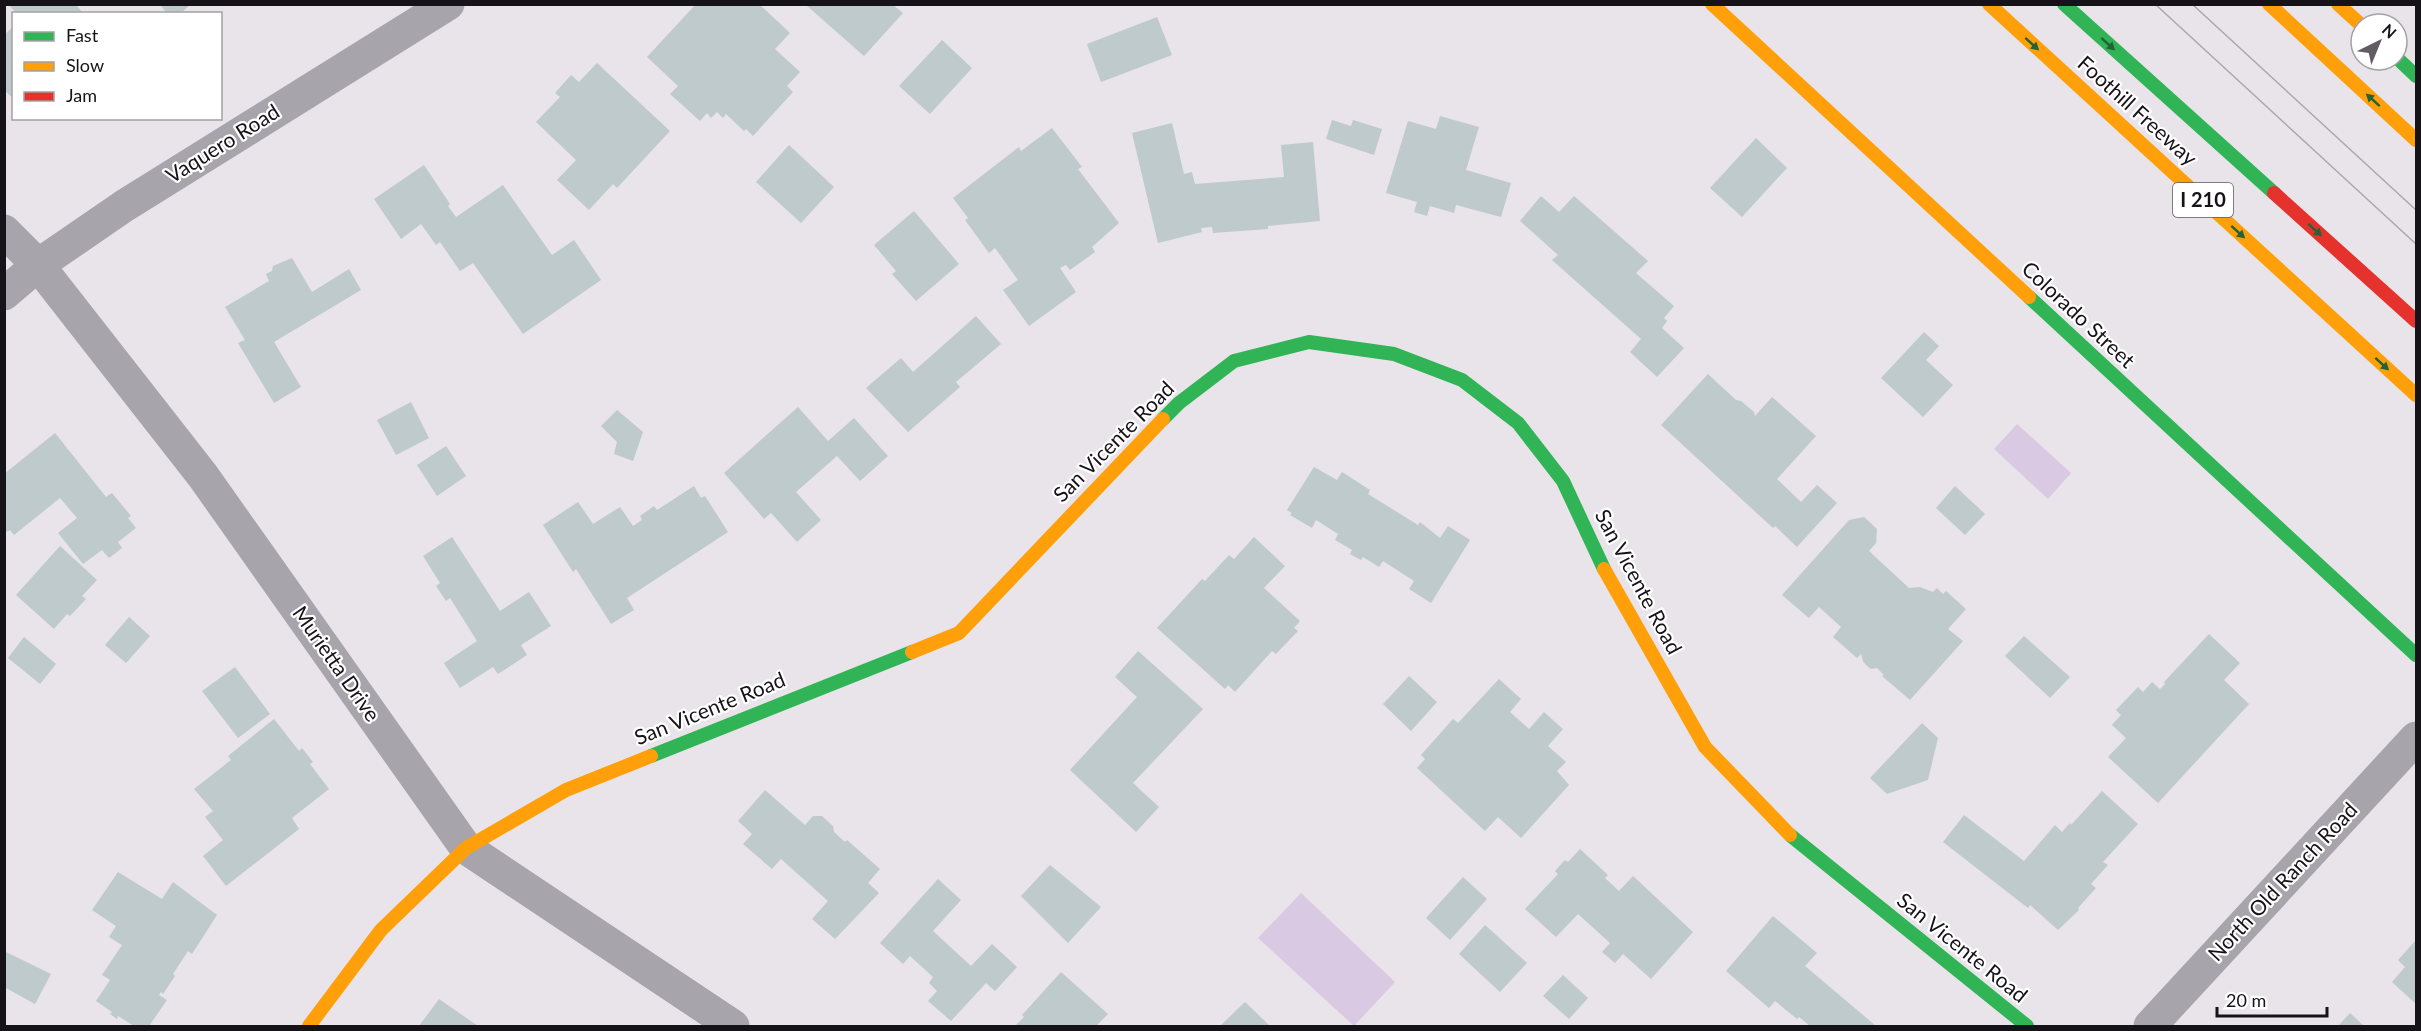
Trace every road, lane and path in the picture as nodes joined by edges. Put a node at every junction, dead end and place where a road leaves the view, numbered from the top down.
1 (448, 4) edge
2 (1712, 4) edge
3 (1989, 4) edge
4 (2064, 4) edge
5 (2269, 4) edge
6 (2416, 140) edge
7 (4, 231) edge
8 (38, 265) junction
9 (4, 294) edge
10 (2416, 321) edge
11 (2416, 395) edge
12 (2416, 655) edge
13 (2416, 738) edge
14 (466, 848) junction
15 (309, 1026) edge
16 (733, 1026) edge
17 (2027, 1026) edge
18 (2150, 1026) edge

1 - 8 street, Vaquero Road
2 - 12 main road, Colorado Street
3 -> 11 main road, Foothill Freeway / I 210
4 -> 10 main road
6 -> 5 main road
7 - 8 street, Murietta Drive
8 - 9 street, Vaquero Road
8 - 14 street, Murietta Drive
13 - 18 street, North Old Ranch Road
14 - 15 main road, San Vicente Road
14 - 16 street, Murietta Drive
14 - 17 main road, San Vicente Road

